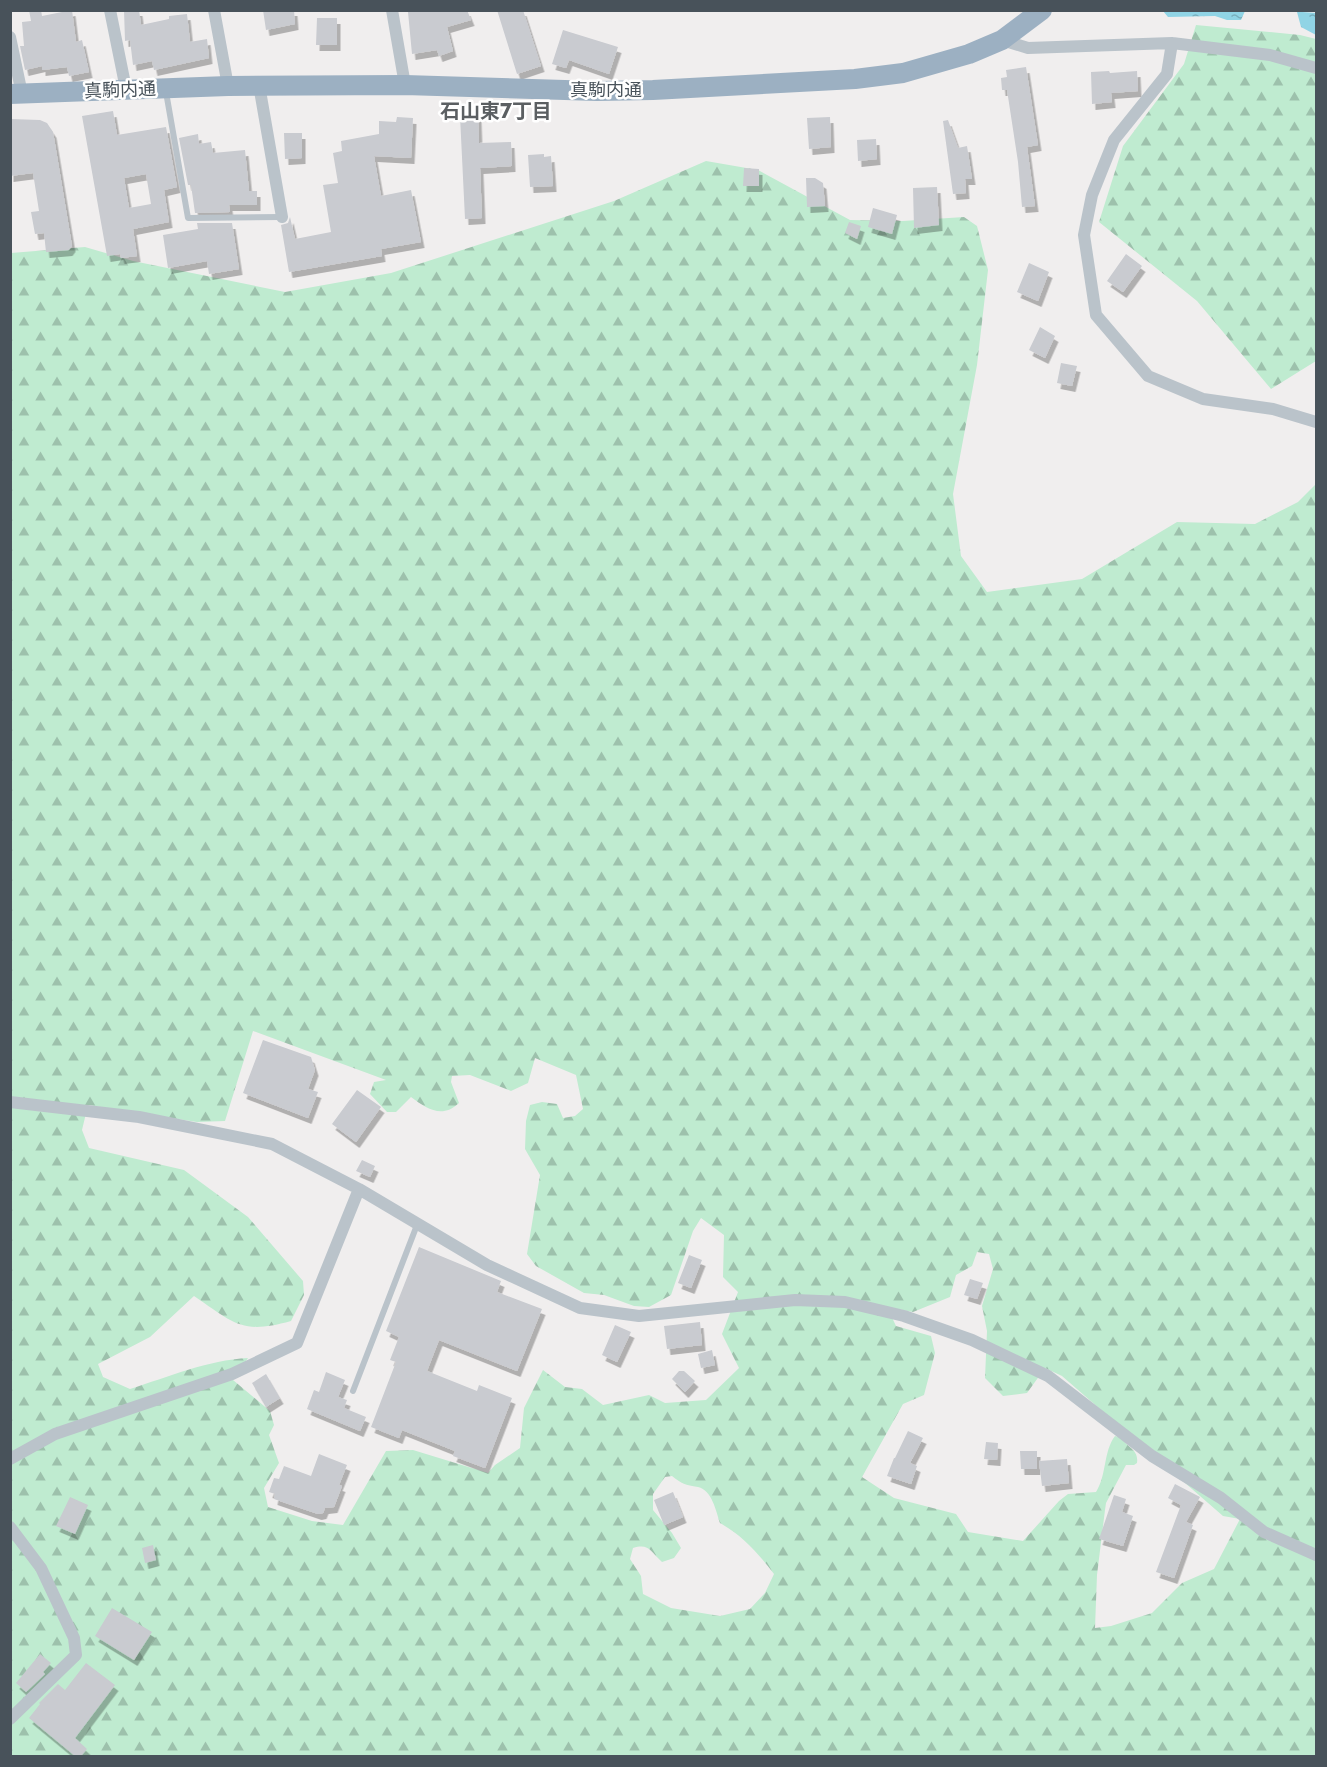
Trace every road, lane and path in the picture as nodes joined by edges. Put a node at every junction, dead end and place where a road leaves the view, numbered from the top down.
1 (110, 10) edge
2 (213, 10) edge
3 (392, 10) edge
4 (1042, 10) edge
5 (1009, 35) junction
6 (10, 37) edge
7 (1172, 44) junction
8 (1317, 68) edge
9 (405, 85) junction
10 (228, 86) junction
11 (258, 86) junction
12 (165, 88) junction
13 (126, 89) junction
14 (16, 94) edge
15 (282, 217) joint
16 (1317, 422) edge
17 (10, 1102) edge
18 (359, 1190) junction
19 (417, 1225) junction
20 (353, 1391) dead end
21 (10, 1459) edge
22 (10, 1527) edge
23 (1317, 1555) edge
24 (10, 1719) edge

1 - 13 street
2 - 10 street
3 - 9 street
4 - 5 highway, 真駒内通
5 - 7 street
5 - 9 highway, 真駒内通
6 - 14 street
7 - 8 street
7 - 16 street
9 - 11 highway, 真駒内通
10 - 11 highway, 真駒内通
10 - 12 highway, 真駒内通
11 - 15 street
12 - 13 highway, 真駒内通
12 - 15 lane
13 - 14 highway, 真駒内通
17 - 18 street
18 - 19 street
18 - 21 street
19 - 20 lane
19 - 23 street
22 - 24 street

